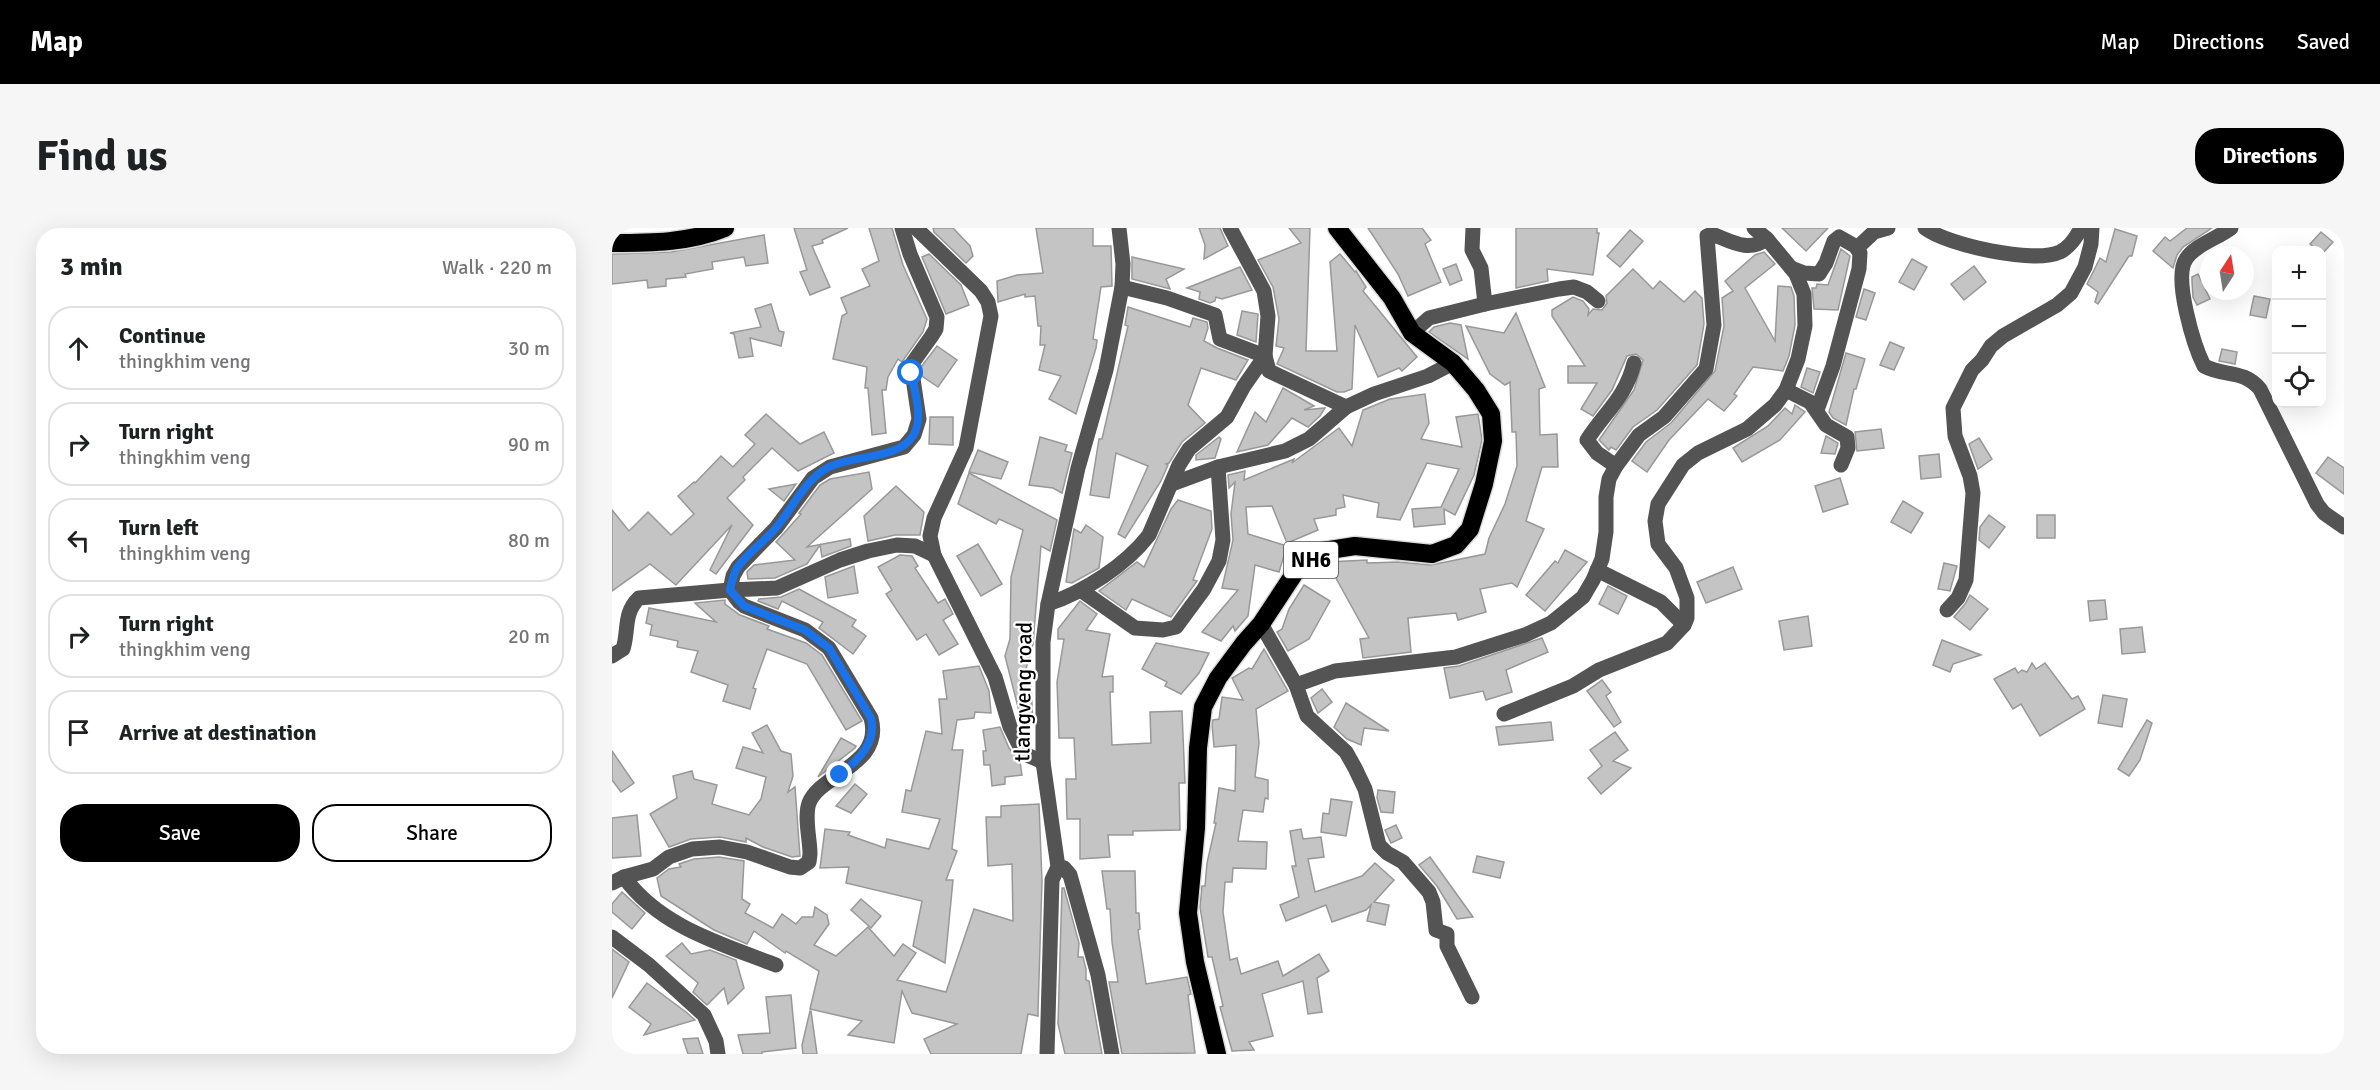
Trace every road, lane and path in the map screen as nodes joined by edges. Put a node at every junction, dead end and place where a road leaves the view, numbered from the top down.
1 (725, 228) edge
2 (902, 228) edge
3 (916, 228) edge
4 (1119, 228) edge
5 (1230, 228) edge
6 (1337, 228) edge
7 (1473, 228) edge
8 (1754, 228) edge
9 (1888, 228) edge
10 (1925, 228) edge
11 (2081, 228) edge
12 (2092, 228) edge
13 (2231, 228) edge
14 (1767, 239) junction
15 (612, 243) edge
16 (1857, 248) junction
17 (1791, 268) junction
18 (1122, 287) junction
19 (1598, 301) dead end
20 (1485, 304) junction
21 (1412, 333) junction
22 (1265, 356) junction
23 (1453, 363) junction
24 (1634, 363) dead end
25 (1786, 390) junction
26 (1346, 407) junction
27 (1817, 410) junction
28 (1841, 465) dead end
29 (1616, 466) junction
30 (1218, 467) junction
31 (1172, 484) junction
32 (2344, 527) edge
33 (934, 555) junction
34 (1597, 570) junction
35 (730, 590) junction
36 (1082, 591) junction
37 (1048, 604) junction
38 (1947, 610) dead end
39 (1262, 624) junction
40 (1684, 625) junction
41 (612, 656) edge
42 (1296, 685) junction
43 (1504, 714) dead end
44 (1043, 762) junction
45 (1058, 867) junction
46 (618, 880) edge
47 (612, 936) edge
48 (776, 966) dead end
49 (1473, 997) dead end
50 (718, 1054) edge
51 (1047, 1054) edge
52 (1112, 1054) edge
53 (1216, 1054) edge

1 - 15 highway
2 - 35 street
3 - 33 street
4 - 18 street, tlangveng road
5 - 22 street
6 - 21 highway, NH6
7 - 20 street
8 - 14 street
9 - 16 street
10 - 11 street
12 - 38 street
13 - 32 street
14 - 17 street
14 - 29 street
16 - 17 street
16 - 27 street
17 - 25 street
18 - 22 street
18 - 37 street, tlangveng road
19 - 20 street
20 - 21 street
21 - 23 highway, NH6
22 - 26 street
22 - 31 street
23 - 26 street
23 - 39 highway, NH6
24 - 29 street
25 - 27 street
25 - 40 street
26 - 30 street
27 - 28 street
29 - 34 street
30 - 31 street
30 - 36 street
31 - 36 street
33 - 35 street
33 - 44 street
34 - 40 street
34 - 42 street
35 - 41 street
35 - 46 street
36 - 37 street
37 - 44 street, tlangveng road
39 - 42 street
39 - 53 highway, NH6
40 - 43 street
42 - 49 street
44 - 45 street, tlangveng road
45 - 51 street, tlangveng road
45 - 52 street
46 - 48 street
47 - 50 street

